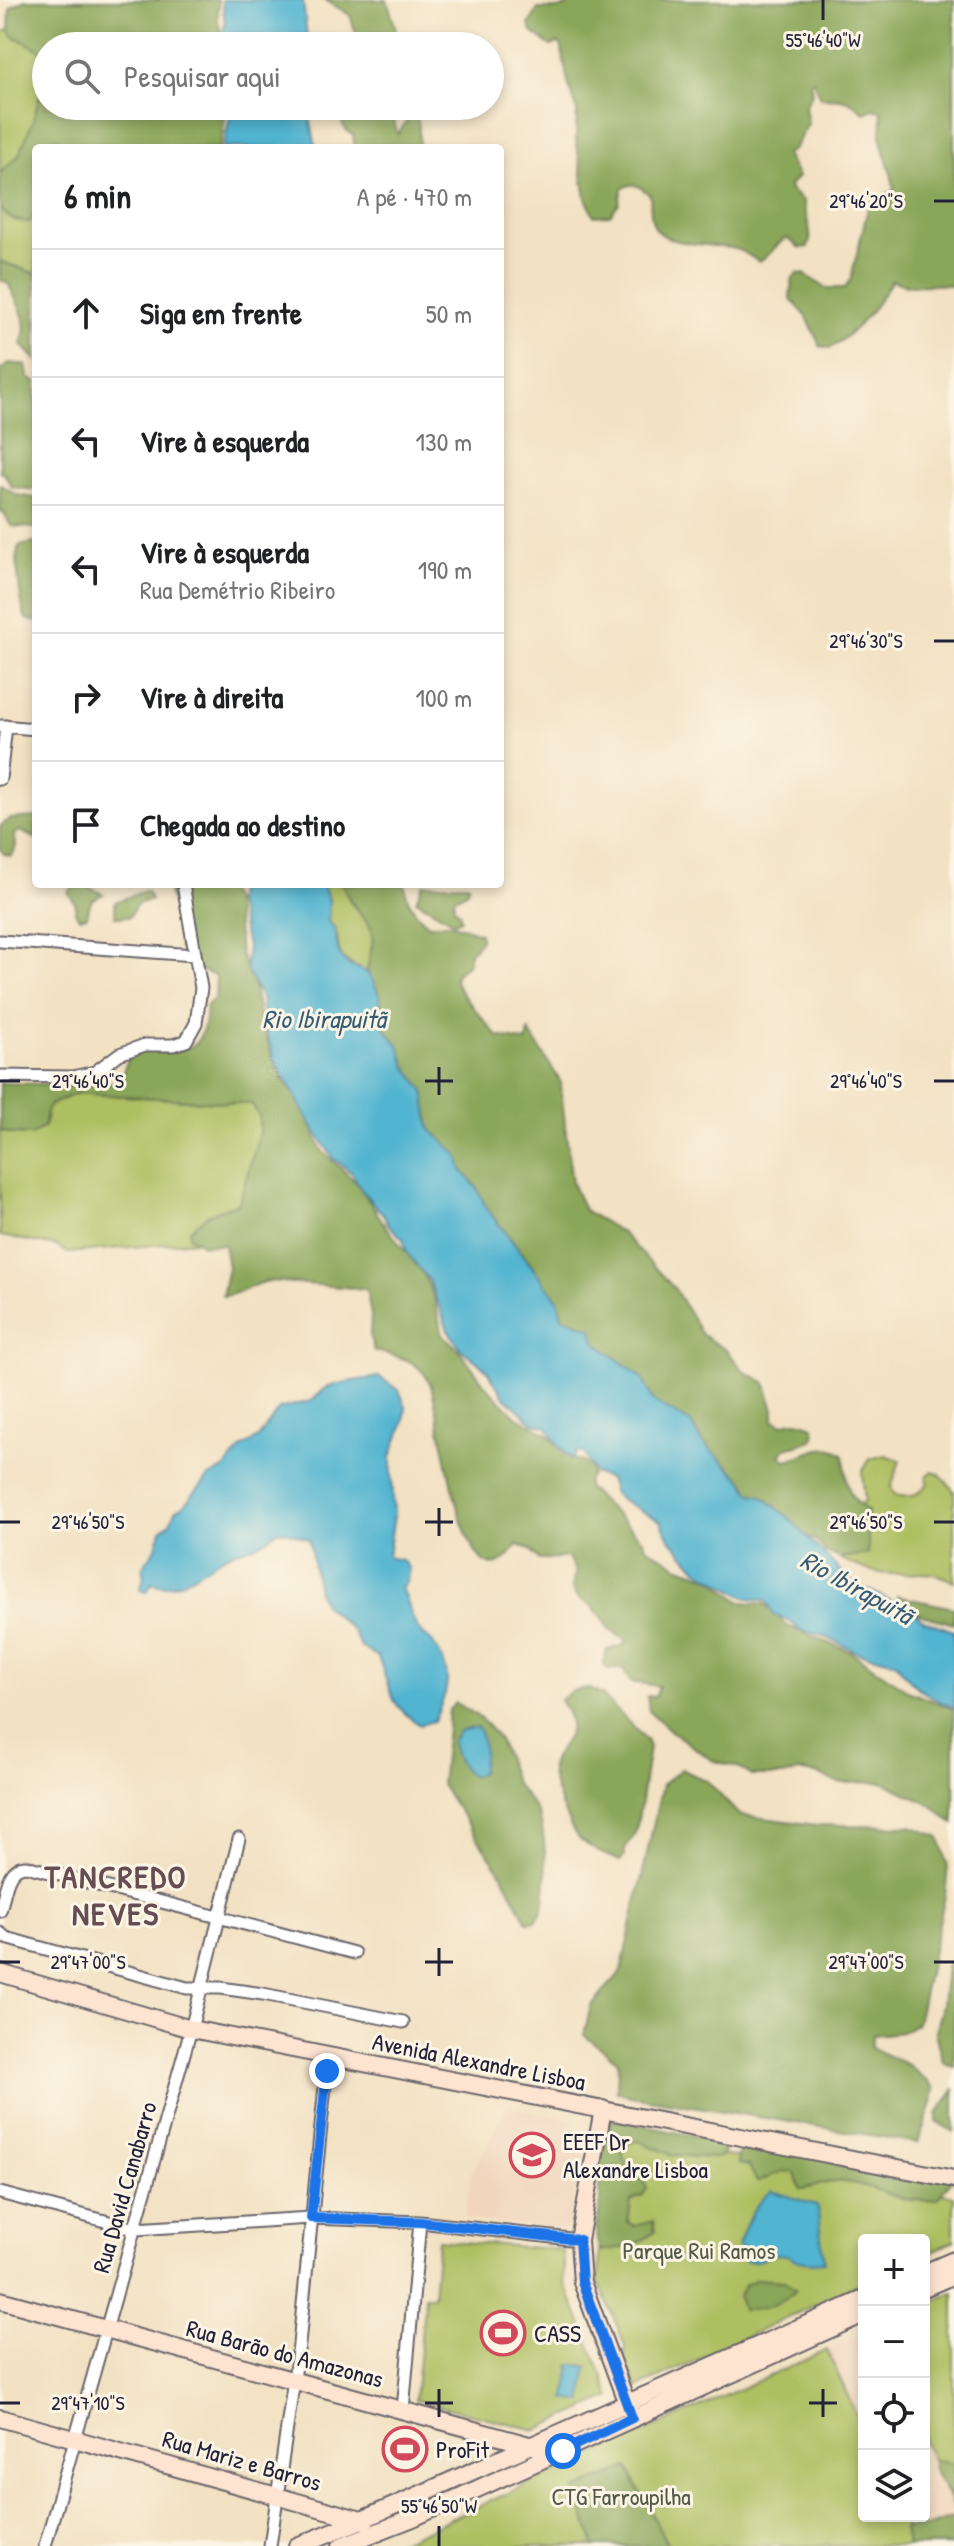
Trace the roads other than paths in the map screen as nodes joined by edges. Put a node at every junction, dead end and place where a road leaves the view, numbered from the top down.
1 (3, 726) edge
2 (32, 729) edge
3 (0, 779) edge
4 (184, 888) edge
5 (0, 941) edge
6 (194, 955) junction
7 (0, 1076) edge
8 (239, 1839) dead end
9 (0, 1911) edge
10 (218, 1917) junction
11 (3, 1936) edge
12 (354, 1953) dead end
13 (0, 1973) edge
14 (200, 1988) junction
15 (403, 2022) dead end
16 (191, 2029) junction
17 (328, 2056) junction
18 (603, 2109) junction
19 (954, 2179) edge
20 (0, 2193) edge
21 (311, 2218) junction
22 (420, 2222) junction
23 (135, 2229) junction
24 (579, 2240) junction
25 (954, 2260) edge
26 (930, 2270) edge
27 (954, 2275) edge
28 (930, 2285) edge
29 (0, 2300) edge
30 (858, 2302) edge
31 (858, 2316) edge
32 (107, 2330) junction
33 (292, 2381) junction
34 (403, 2410) junction
35 (629, 2410) junction
36 (0, 2418) edge
37 (76, 2439) junction
38 (531, 2446) junction
39 (558, 2453) junction
40 (277, 2495) junction
41 (368, 2526) junction
42 (45, 2546) edge
43 (270, 2546) edge
44 (297, 2546) edge
45 (341, 2546) edge

1 - 2 street
1 - 3 street
4 - 6 street
5 - 6 street
6 - 7 street
8 - 10 street, Rua David Canabarro
9 - 10 street
10 - 12 street
10 - 14 street, Rua David Canabarro
11 - 14 street
13 - 16 street, Avenida Alexandre Lisboa
14 - 15 street
14 - 16 street, Rua David Canabarro
16 - 17 street, Avenida Alexandre Lisboa
16 - 23 street, Rua David Canabarro
17 - 18 street, Avenida Alexandre Lisboa
17 - 21 street
18 - 19 street, Avenida Alexandre Lisboa
18 - 24 street
20 - 23 street
21 - 22 street
21 - 23 street
21 - 33 street
22 - 24 street
22 - 34 street
23 - 32 street, Rua David Canabarro
24 - 35 street
25 - 26 street
27 - 28 street
29 - 32 street, Rua Barão do Amazonas
30 - 35 street
31 - 35 street
32 - 33 street, Rua Barão do Amazonas
32 - 37 street, Rua David Canabarro
33 - 34 street, Rua Barão do Amazonas
33 - 40 street
34 - 38 street, Rua Barão do Amazonas
35 - 38 street
35 - 39 street
36 - 37 street, Rua Mariz e Barros
37 - 40 street, Rua Mariz e Barros
37 - 42 street, Rua David Canabarro
38 - 39 street, Rua Barão do Amazonas
38 - 41 street
39 - 41 street
40 - 41 street, Rua Mariz e Barros
40 - 43 street
41 - 44 street
41 - 45 street

